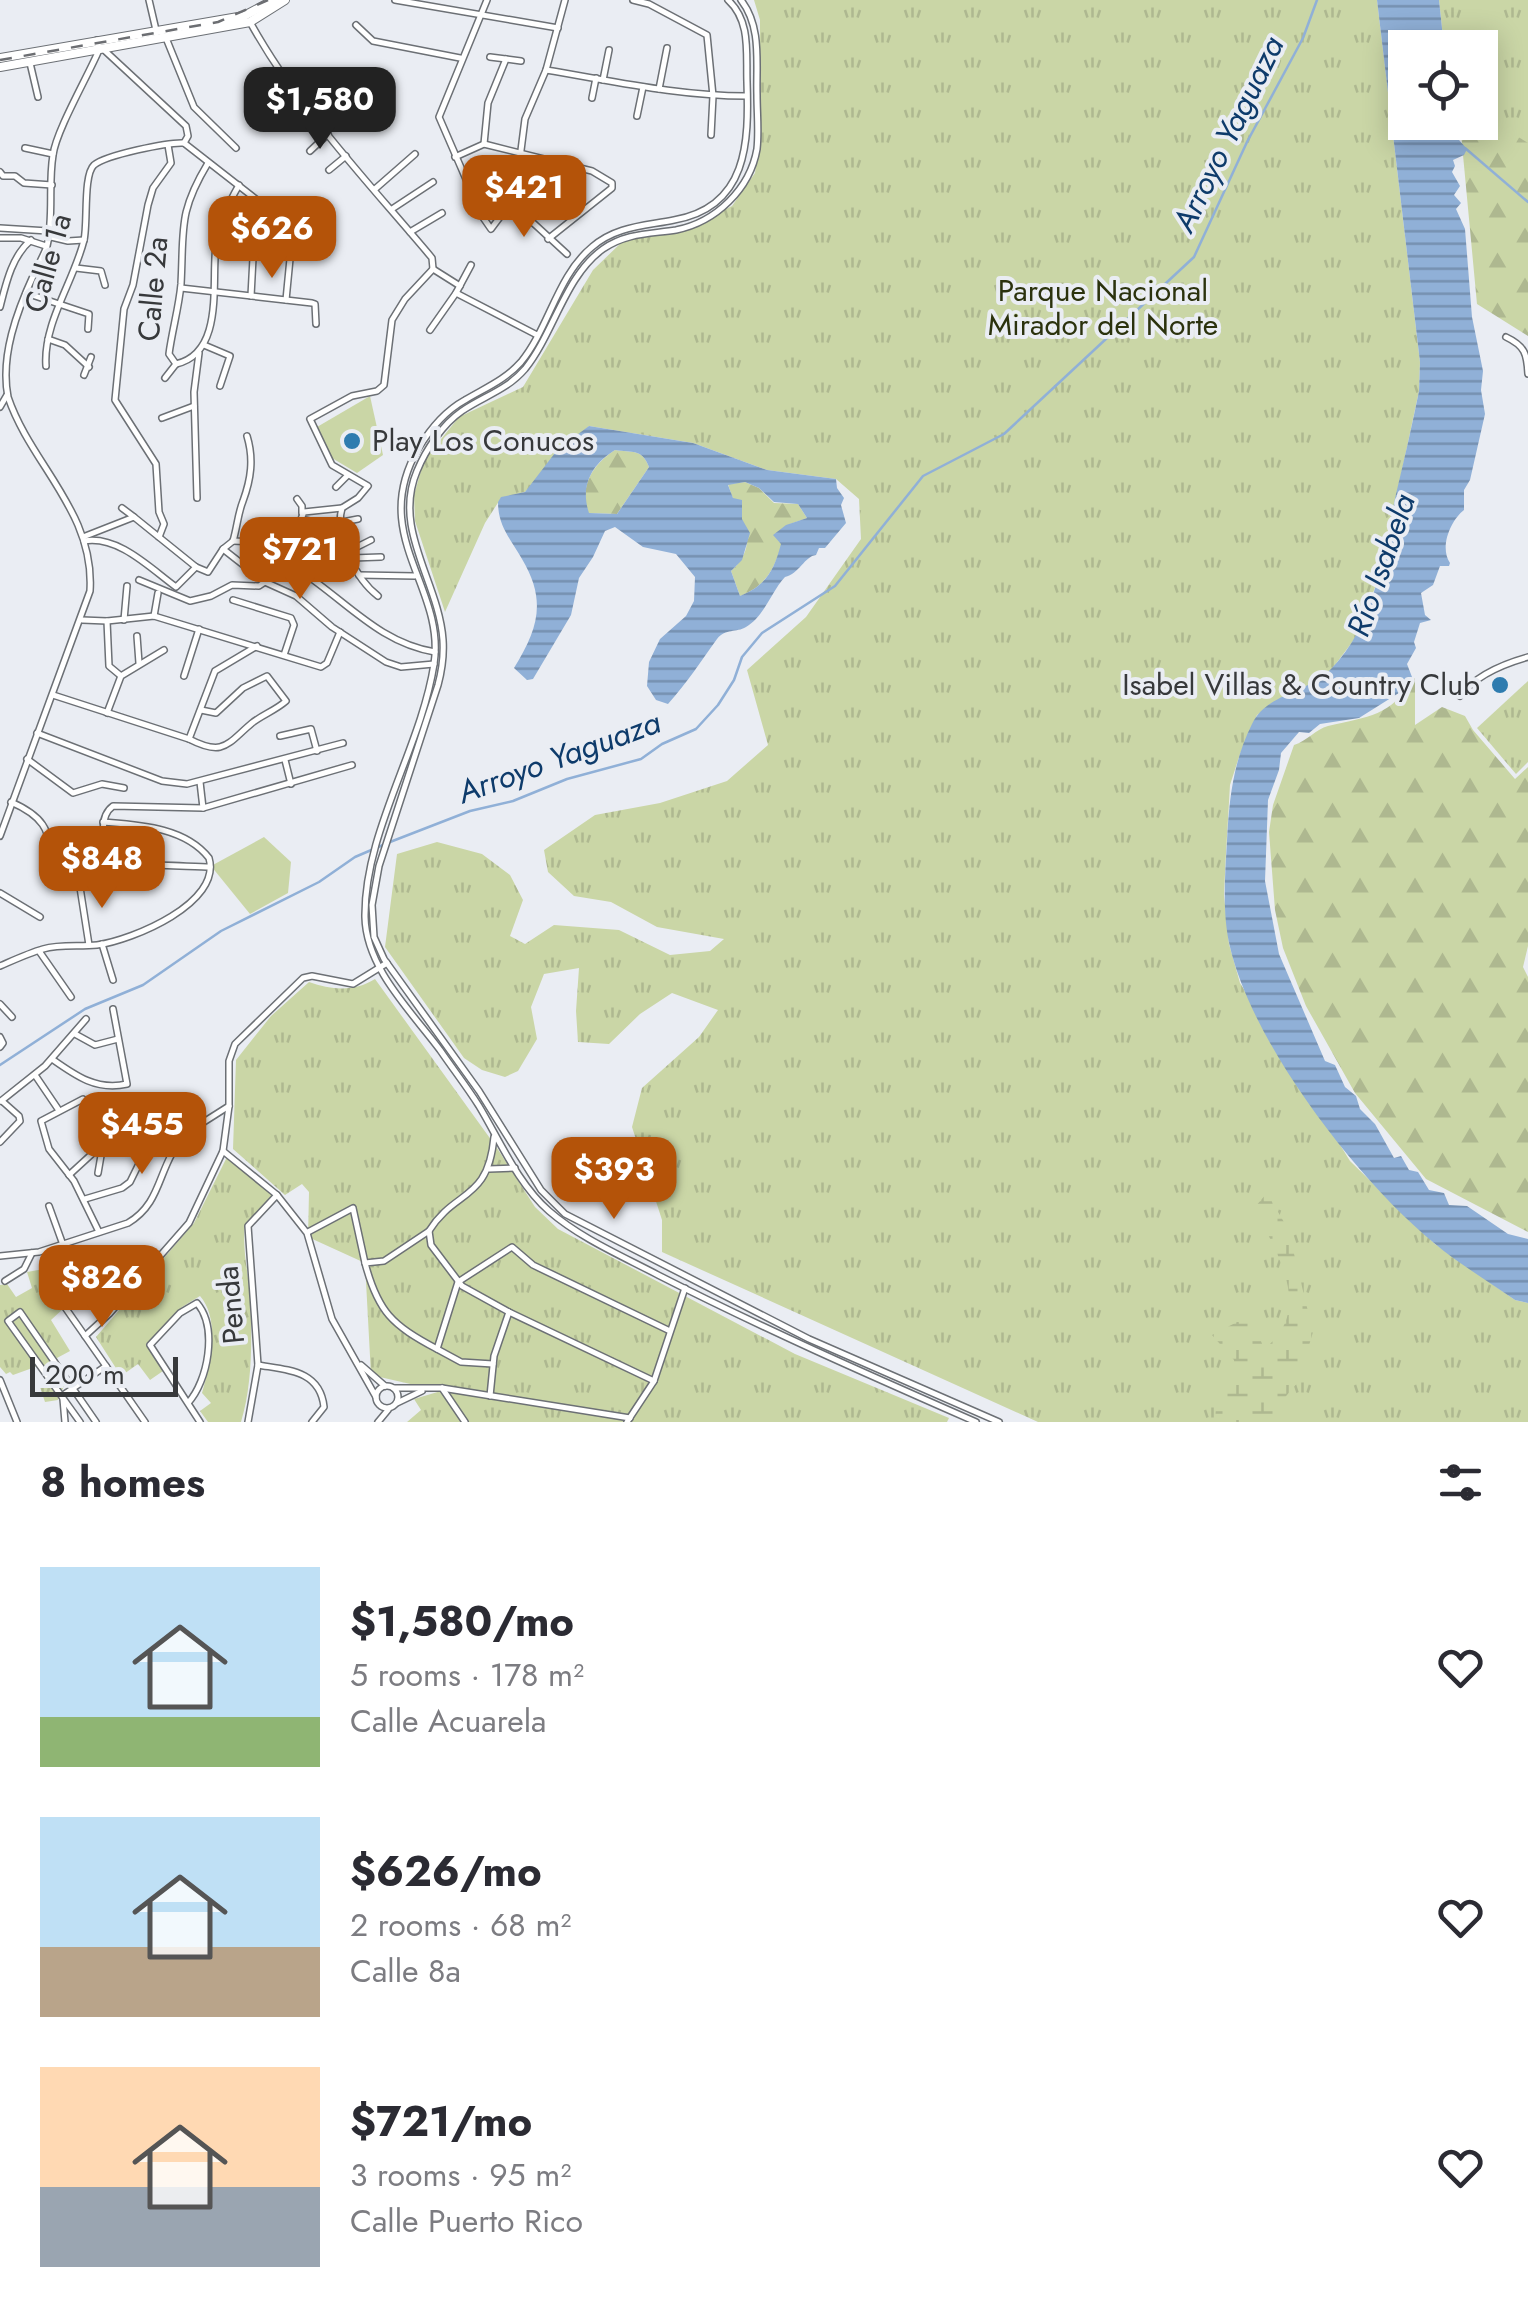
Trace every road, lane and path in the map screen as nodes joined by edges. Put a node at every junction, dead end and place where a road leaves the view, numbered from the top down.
1 (149, 0) edge
2 (274, 0) edge
3 (284, 0) edge
4 (396, 0) edge
5 (487, 0) edge
6 (565, 0) edge
7 (633, 0) edge
8 (728, 0) edge
9 (741, 0) edge
10 (479, 16) junction
11 (250, 22) junction
12 (356, 25) dead end
13 (558, 28) junction
14 (156, 30) junction
15 (166, 38) junction
16 (100, 47) junction
17 (667, 48) dead end
18 (609, 50) dead end
19 (490, 57) dead end
20 (0, 58) edge
21 (462, 58) junction
22 (506, 59) junction
23 (521, 61) dead end
24 (30, 63) junction
25 (0, 67) edge
26 (546, 70) junction
27 (599, 79) junction
28 (643, 87) junction
29 (659, 89) junction
30 (713, 96) junction
31 (748, 96) junction
32 (38, 97) dead end
33 (592, 98) dead end
34 (304, 104) junction
35 (637, 116) dead end
36 (283, 120) dead end
37 (328, 134) junction
38 (711, 134) dead end
39 (184, 143) junction
40 (168, 144) junction
41 (484, 144) junction
42 (24, 148) dead end
43 (236, 148) dead end
44 (310, 151) dead end
45 (522, 151) junction
46 (52, 154) junction
47 (415, 154) dead end
48 (346, 156) junction
49 (455, 157) junction
50 (209, 162) junction
51 (329, 170) dead end
52 (0, 172) edge
53 (433, 182) dead end
54 (52, 185) junction
55 (238, 185) junction
56 (375, 189) junction
57 (515, 197) junction
58 (267, 208) junction
59 (392, 209) junction
60 (442, 213) dead end
61 (0, 228) edge
62 (410, 232) junction
63 (48, 233) junction
64 (0, 238) edge
65 (548, 239) junction
66 (31, 240) junction
67 (84, 240) junction
68 (46, 246) junction
69 (566, 254) dead end
70 (471, 265) dead end
71 (76, 268) junction
72 (433, 269) junction
73 (105, 284) dead end
74 (460, 286) junction
75 (180, 288) junction
76 (214, 292) junction
77 (456, 293) junction
78 (26, 294) junction
79 (251, 296) junction
80 (286, 300) junction
81 (61, 305) junction
82 (0, 307) edge
83 (316, 324) dead end
84 (88, 329) dead end
85 (430, 330) dead end
86 (537, 335) junction
87 (1506, 337) dead end
88 (48, 339) junction
89 (202, 348) junction
90 (91, 357) dead end
91 (176, 364) junction
92 (2, 366) edge
93 (46, 366) dead end
94 (89, 366) junction
95 (1528, 374) edge
96 (84, 375) dead end
97 (165, 378) dead end
98 (220, 386) dead end
99 (8, 395) junction
100 (194, 406) junction
101 (0, 407) edge
102 (162, 418) dead end
103 (247, 436) dead end
104 (348, 475) junction
105 (336, 487) dead end
106 (196, 498) dead end
107 (296, 499) dead end
108 (122, 508) dead end
109 (342, 508) junction
110 (302, 513) junction
111 (134, 517) junction
112 (358, 520) dead end
113 (340, 524) junction
114 (158, 537) junction
115 (84, 539) junction
116 (371, 540) dead end
117 (234, 541) junction
118 (224, 549) junction
119 (322, 550) dead end
120 (349, 552) junction
121 (382, 557) dead end
122 (196, 567) junction
123 (359, 575) junction
124 (415, 576) junction
125 (138, 580) dead end
126 (265, 582) junction
127 (126, 586) dead end
128 (176, 587) junction
129 (158, 593) dead end
130 (378, 596) dead end
131 (234, 600) dead end
132 (194, 601) junction
133 (154, 616) junction
134 (82, 620) junction
135 (124, 620) junction
136 (108, 622) junction
137 (199, 628) junction
138 (340, 632) junction
139 (137, 636) dead end
140 (257, 646) junction
141 (164, 650) dead end
142 (432, 652) junction
143 (284, 654) junction
144 (1528, 657) edge
145 (431, 664) junction
146 (139, 665) junction
147 (121, 676) junction
148 (184, 676) dead end
149 (53, 694) junction
150 (1460, 696) dead end
151 (201, 710) junction
152 (107, 713) junction
153 (37, 732) junction
154 (280, 736) dead end
155 (189, 739) junction
156 (343, 743) dead end
157 (316, 751) junction
158 (27, 759) junction
159 (285, 760) junction
160 (352, 765) dead end
161 (200, 782) junction
162 (291, 784) junction
163 (124, 788) dead end
164 (398, 795) junction
165 (11, 802) junction
166 (203, 808) junction
167 (102, 822) junction
168 (0, 836) edge
169 (212, 866) junction
170 (111, 868) junction
171 (79, 881) junction
172 (0, 893) edge
173 (40, 917) dead end
174 (102, 944) junction
175 (89, 945) junction
176 (39, 950) junction
177 (387, 962) junction
178 (0, 966) edge
179 (380, 968) junction
180 (112, 980) dead end
181 (72, 997) dead end
182 (0, 1004) edge
183 (114, 1009) dead end
184 (12, 1018) dead end
185 (86, 1019) dead end
186 (74, 1034) junction
187 (0, 1037) edge
188 (118, 1039) junction
189 (0, 1047) edge
190 (52, 1059) junction
191 (35, 1075) junction
192 (1, 1100) edge
193 (229, 1106) junction
194 (58, 1110) junction
195 (110, 1123) junction
196 (0, 1128) edge
197 (188, 1132) junction
198 (7, 1134) junction
199 (494, 1134) junction
200 (150, 1141) junction
201 (0, 1142) edge
202 (103, 1144) junction
203 (223, 1151) junction
204 (489, 1168) junction
205 (515, 1168) junction
206 (98, 1173) dead end
207 (70, 1175) junction
208 (276, 1195) junction
209 (85, 1200) junction
210 (49, 1206) dead end
211 (99, 1232) junction
212 (429, 1232) junction
213 (307, 1233) junction
214 (62, 1242) junction
215 (32, 1253) junction
216 (0, 1256) edge
217 (365, 1263) junction
218 (150, 1267) junction
219 (5, 1281) dead end
220 (458, 1282) junction
221 (685, 1288) junction
222 (509, 1312) junction
223 (670, 1331) junction
224 (85, 1336) junction
225 (437, 1348) junction
226 (354, 1355) junction
227 (493, 1364) junction
228 (258, 1365) junction
229 (106, 1366) junction
230 (0, 1380) edge
231 (654, 1381) junction
232 (385, 1386) junction
233 (73, 1388) junction
234 (394, 1388) junction
235 (442, 1388) junction
236 (425, 1389) junction
237 (460, 1390) junction
238 (63, 1396) junction
239 (490, 1396) junction
240 (376, 1397) junction
241 (188, 1404) junction
242 (380, 1405) junction
243 (393, 1405) junction
244 (454, 1405) junction
245 (628, 1420) edge
246 (973, 1421) edge
247 (16, 1422) edge
248 (65, 1422) edge
249 (80, 1422) edge
250 (96, 1422) edge
251 (145, 1422) edge
252 (200, 1422) edge
253 (248, 1422) edge
254 (312, 1422) edge
255 (378, 1422) edge
256 (465, 1422) edge
257 (999, 1422) edge

1 - 14 street
2 - 14 main road
3 - 11 main road
4 - 10 street
5 - 10 street
6 - 13 street
7 - 30 street
8 - 31 street
9 - 164 street
10 - 13 street
10 - 21 street
11 - 15 main road
11 - 34 street
12 - 21 street
13 - 26 street
14 - 16 main road
15 - 16 main road
15 - 43 street
16 - 20 main road
16 - 24 main road
16 - 39 street
16 - 46 street
17 - 29 street
18 - 27 street
19 - 22 street
21 - 49 street
22 - 23 street
22 - 41 street
24 - 25 main road
24 - 32 street
26 - 27 street
26 - 45 street
27 - 28 street
27 - 33 street
28 - 29 street
28 - 35 street
29 - 30 street
30 - 31 street
30 - 38 street
31 - 86 street
34 - 36 street
34 - 37 street
37 - 44 street
37 - 48 street
39 - 40 street, Calle 1a
39 - 50 street
40 - 67 street, Calle 1a
40 - 114 street
41 - 45 street
41 - 49 street
42 - 46 street
45 - 57 street
45 - 65 street
46 - 54 street
47 - 56 street
48 - 51 street
48 - 56 street
49 - 57 street
50 - 55 street
50 - 75 street, Calle 2a
52 - 54 street
53 - 59 street
54 - 63 street
55 - 58 street
55 - 76 street
56 - 59 street
57 - 65 street
58 - 79 street
58 - 80 street
59 - 62 street
60 - 62 street
61 - 63 street
62 - 72 street
63 - 67 street
63 - 68 street
64 - 66 street
65 - 69 street
66 - 68 street
66 - 82 street
67 - 71 street, Calle 1a
68 - 78 street
70 - 74 street
71 - 73 street
71 - 81 street, Calle 1a
72 - 74 street
72 - 104 street
74 - 77 street
75 - 76 street
75 - 91 street, Calle 2a
76 - 79 street
76 - 89 street
77 - 85 street
77 - 86 street
78 - 81 street
78 - 92 street
79 - 80 street
80 - 83 street
81 - 84 street
81 - 88 street, Calle 1a
86 - 124 street
87 - 95 street
88 - 93 street, Calle 1a
88 - 94 street
89 - 91 street
89 - 98 street
89 - 100 street
90 - 94 street
91 - 97 street
92 - 99 street
94 - 96 street
99 - 101 street
99 - 115 street
100 - 102 street
100 - 106 street
103 - 117 street
104 - 105 street
104 - 109 street
107 - 110 street
108 - 111 street
109 - 110 street
109 - 113 street
110 - 113 street
111 - 114 street
111 - 115 street
112 - 113 street
113 - 120 street
114 - 122 street
115 - 128 street
115 - 134 street
116 - 120 street
117 - 118 street
117 - 142 street
118 - 122 street
118 - 126 street
119 - 120 street
120 - 121 street
120 - 123 street
122 - 128 street
123 - 124 street
123 - 130 street
124 - 142 street
125 - 132 street
126 - 132 street
126 - 138 street
127 - 135 street
128 - 132 street
129 - 133 street
131 - 143 street
133 - 135 street
133 - 137 street
134 - 136 street
134 - 149 street
135 - 136 street
136 - 147 street
137 - 140 street
137 - 148 street
138 - 143 street
138 - 145 street
139 - 146 street
140 - 143 street
140 - 151 street
141 - 146 street
142 - 145 street
144 - 150 street
145 - 164 street
146 - 147 street
147 - 152 street
149 - 152 street
149 - 153 street
151 - 155 street
151 - 155 street
152 - 155 street
153 - 158 street
153 - 161 street
154 - 157 street
156 - 157 street
157 - 159 street
158 - 163 street
158 - 165 street
159 - 161 street
159 - 162 street
160 - 162 street
161 - 166 street
162 - 166 street
164 - 177 street
164 - 179 street
165 - 168 street
165 - 171 street
166 - 167 street
167 - 169 street
167 - 170 street
169 - 170 street
169 - 174 street
170 - 171 street
171 - 175 street
172 - 173 street
174 - 175 street
174 - 180 street
175 - 176 street
176 - 178 street
176 - 181 street
177 - 179 street
177 - 257 street
179 - 193 street
179 - 199 street
182 - 184 street
183 - 188 street
185 - 186 street
186 - 188 street
186 - 190 street
187 - 189 street
188 - 190 street
190 - 191 street
191 - 192 street
191 - 194 street
192 - 198 street
193 - 197 street
193 - 203 street
194 - 195 street
194 - 207 street
195 - 200 street
195 - 202 street
196 - 198 street
197 - 200 street
197 - 211 street
198 - 201 street
199 - 204 street
199 - 205 street
200 - 209 street
202 - 206 street
202 - 207 street
203 - 208 street
203 - 218 street
204 - 205 street
204 - 212 street
205 - 221 street
207 - 209 street
208 - 213 street
208 - 228 street, Penda
209 - 211 street
210 - 214 street
211 - 214 street
212 - 217 street
212 - 220 street
213 - 217 street
213 - 226 street
214 - 215 street
215 - 216 street
215 - 219 street
217 - 225 street
218 - 224 street
218 - 224 street
220 - 222 street
220 - 223 street
220 - 225 street
221 - 223 street
221 - 246 street
222 - 227 street
222 - 231 street
223 - 231 street
224 - 229 street
225 - 227 street
226 - 232 street
226 - 240 street
227 - 239 street
228 - 253 street, Penda
228 - 254 street
229 - 233 street
229 - 251 street
230 - 247 street
231 - 245 street
232 - 234 street
232 - 240 street
233 - 238 street
233 - 238 street
233 - 250 street
234 - 236 street
234 - 243 street
235 - 236 street
235 - 237 street
235 - 244 street
236 - 243 street
237 - 239 street
237 - 244 street
238 - 248 street
238 - 249 street
239 - 245 street
240 - 242 street
241 - 241 street
241 - 252 street
242 - 243 street
242 - 255 street
243 - 255 street
244 - 256 street

